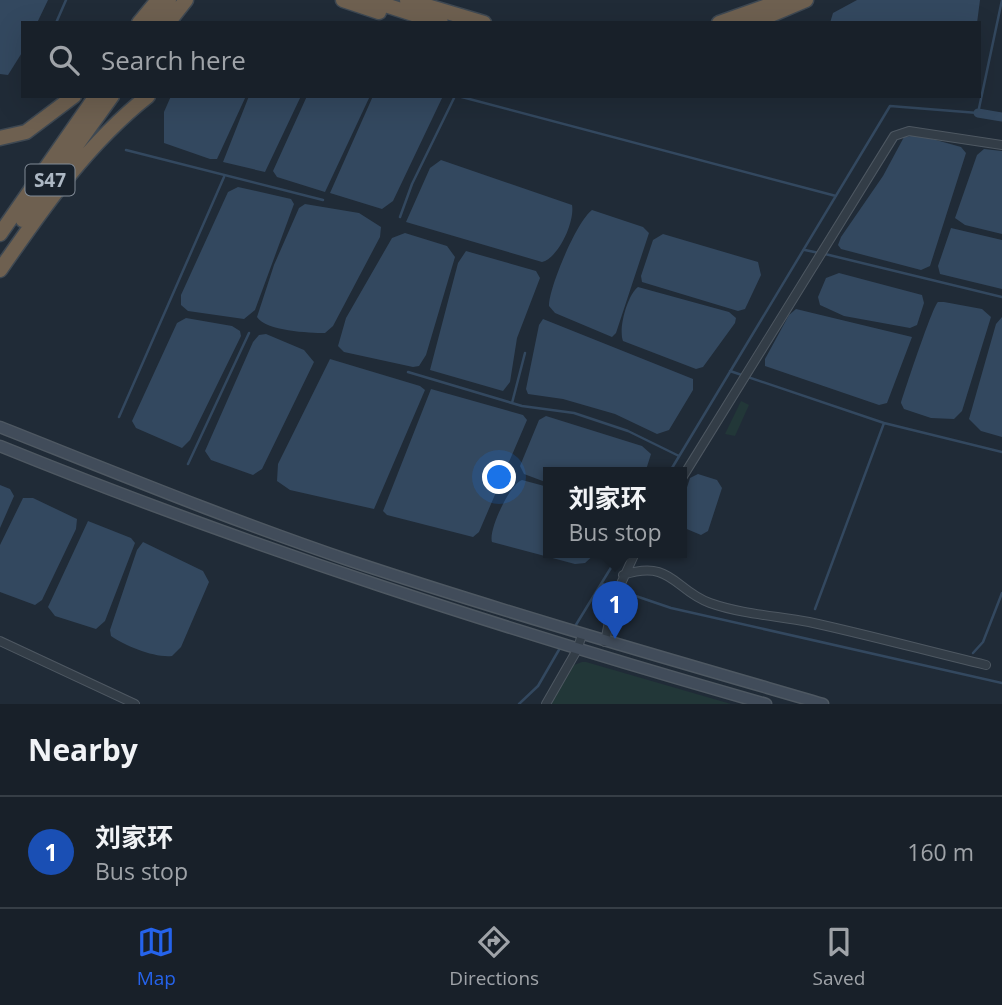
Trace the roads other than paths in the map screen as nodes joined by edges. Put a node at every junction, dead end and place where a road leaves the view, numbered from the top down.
1 (158, 0) edge
2 (169, 0) edge
3 (186, 0) edge
4 (344, 0) edge
5 (370, 0) edge
6 (407, 0) edge
7 (784, 0) edge
8 (806, 0) edge
9 (141, 21) edge
10 (153, 21) edge
11 (170, 21) edge
12 (407, 21) edge
13 (435, 21) edge
14 (477, 21) edge
15 (725, 21) edge
16 (757, 21) edge
17 (72, 98) edge
18 (146, 98) edge
19 (101, 100) edge
20 (0, 138) edge
21 (1002, 145) edge
22 (0, 234) edge
23 (0, 255) edge
24 (0, 270) edge
25 (0, 427) edge
26 (0, 446) edge
27 (687, 468) edge
28 (632, 558) edge
29 (624, 575) junction
30 (582, 635) junction
31 (0, 641) edge
32 (605, 642) junction
33 (577, 650) junction
34 (986, 665) dead end
35 (135, 704) edge
36 (546, 704) edge
37 (766, 704) edge
38 (823, 704) edge

1 - 9 highway
2 - 10 highway
3 - 11 highway
4 - 12 highway
5 - 13 highway
6 - 14 highway
7 - 15 highway
8 - 16 highway
17 - 20 highway
18 - 24 highway
19 - 22 highway, S47
19 - 23 highway, S47
21 - 27 street
25 - 30 main road
26 - 33 main road
28 - 29 street
29 - 32 street
29 - 34 street
30 - 32 main road
30 - 33 street
31 - 35 street
32 - 38 main road
33 - 36 street
33 - 37 main road

